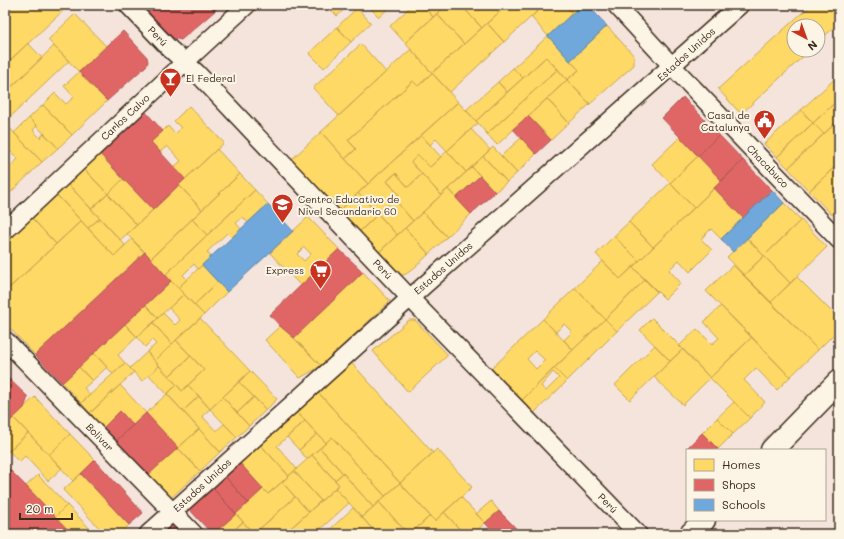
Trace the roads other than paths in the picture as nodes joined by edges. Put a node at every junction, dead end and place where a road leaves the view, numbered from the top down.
1 (128, 5) edge
2 (247, 5) edge
3 (616, 5) edge
4 (740, 5) edge
5 (185, 62) junction
6 (672, 66) junction
7 (5, 231) edge
8 (839, 240) edge
9 (410, 298) junction
10 (5, 340) edge
11 (839, 381) edge
12 (773, 449) edge
13 (173, 511) junction
14 (703, 521) edge
15 (148, 534) edge
16 (194, 534) edge
17 (638, 534) edge
18 (690, 534) edge

1 - 5 street, Perú
2 - 5 street, Carlos Calvo
3 - 6 street, Chacabuco
4 - 6 street, Estados Unidos
5 - 7 street, Carlos Calvo
5 - 9 street, Perú
6 - 8 street, Chacabuco
6 - 9 street, Estados Unidos
9 - 13 street, Estados Unidos
9 - 17 street, Perú
10 - 13 street, Bolívar
11 - 12 main road
13 - 15 street, Estados Unidos
13 - 16 street, Bolívar
14 - 18 main road

